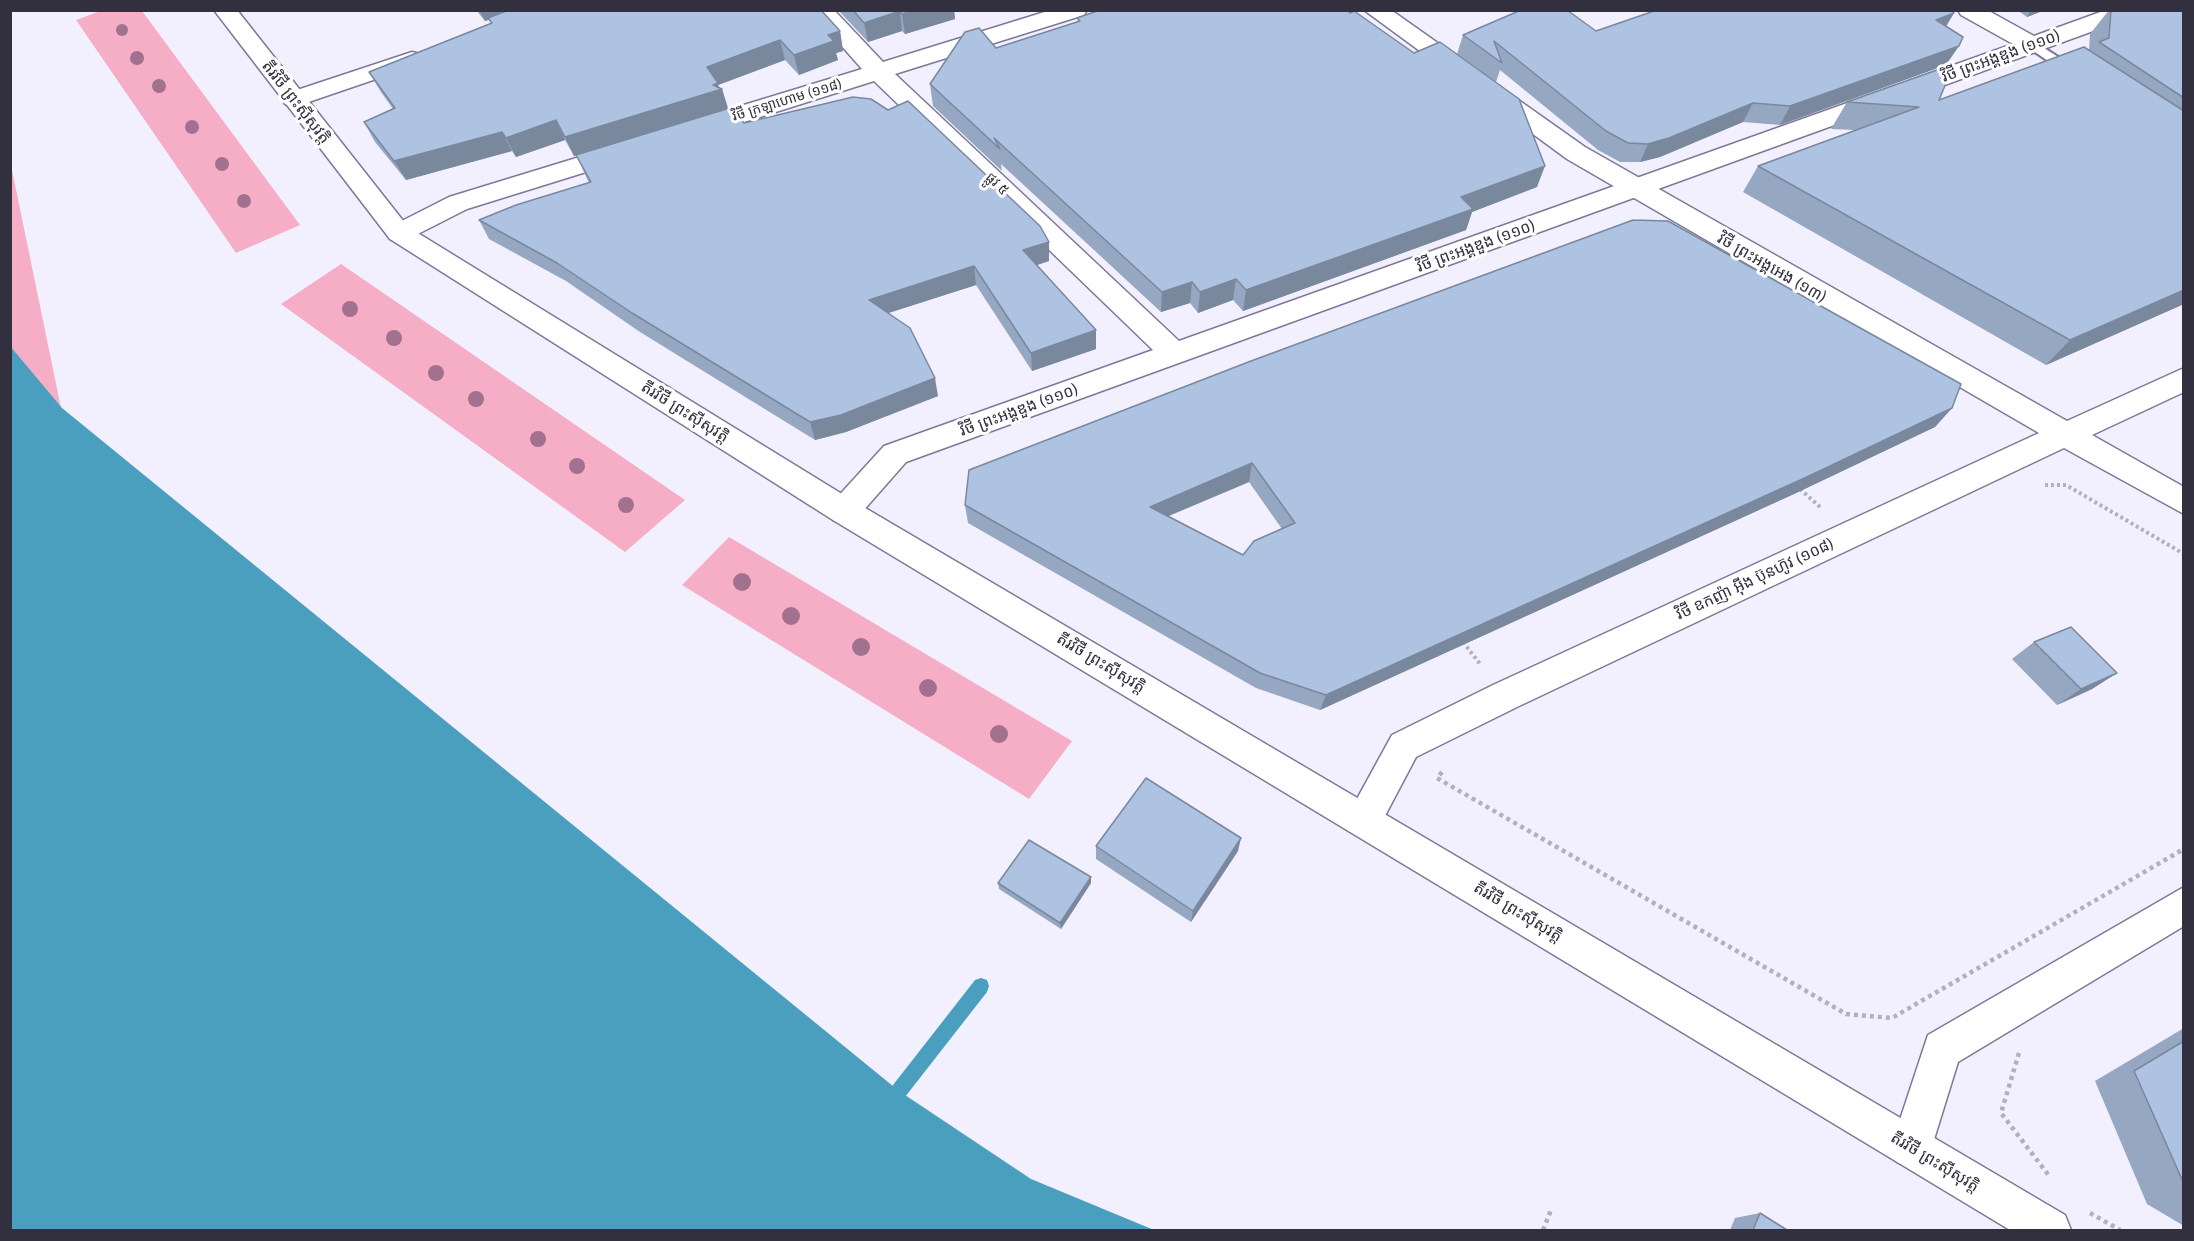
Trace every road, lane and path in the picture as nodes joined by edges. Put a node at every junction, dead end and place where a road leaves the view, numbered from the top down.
1 (225, 10) edge
2 (821, 10) edge
3 (1076, 10) edge
4 (1375, 10) edge
5 (1969, 10) edge
6 (2128, 10) edge
7 (2033, 45) junction
8 (434, 51) edge
9 (878, 71) junction
10 (2080, 78) edge
11 (294, 99) junction
12 (674, 135) edge
13 (640, 146) edge
14 (1634, 189) junction
15 (399, 233) junction
16 (1175, 354) junction
17 (2184, 379) edge
18 (2064, 435) junction
19 (2066, 485) dead end
20 (1797, 486) edge
21 (2184, 502) edge
22 (844, 511) junction
23 (1850, 535) junction
24 (2184, 554) edge
25 (1462, 641) edge
26 (1505, 696) junction
27 (1437, 778) dead end
28 (1364, 819) junction
29 (2184, 849) edge
30 (2184, 905) edge
31 (2021, 1047) dead end
32 (1912, 1148) junction
33 (2054, 1183) dead end
34 (1551, 1210) dead end
35 (2085, 1210) dead end
36 (1543, 1230) edge
37 (2050, 1230) edge
38 (2120, 1230) edge

1 - 11 street, តីរវិថី ព្រះស៊ីសុវត្តិ
2 - 9 street, ផ្លូវ ៥
3 - 9 street, វិថី ក្រឡាហោម (១១៨)
4 - 14 street, វិថី ព្រះអង្គអេង (១៣)
5 - 7 street
6 - 7 street, វិថី ព្រះអង្គឌួង (១១០)
7 - 10 lane
7 - 14 street, វិថី ព្រះអង្គឌួង (១១០)
8 - 11 street
9 - 12 street, វិថី ក្រឡាហោម (១១៨)
9 - 16 street, ផ្លូវ ៥
11 - 15 street, តីរវិថី ព្រះស៊ីសុវត្តិ
13 - 15 street
14 - 16 street, វិថី ព្រះអង្គឌួង (១១០)
14 - 18 street, វិថី ព្រះអង្គអេង (១៣)
15 - 22 street, តីរវិថី ព្រះស៊ីសុវត្តិ
16 - 22 street, វិថី ព្រះអង្គឌួង (១១០)
17 - 18 street, វិថី ឧកញ៉ា អ៊ីង ប៊ុនហ៊ូវ (១០៨)
18 - 21 street, វិថី ព្រះអង្គអេង (១៣)
18 - 23 street, វិថី ឧកញ៉ា អ៊ីង ប៊ុនហ៊ូវ (១០៨)
19 - 24 path
20 - 23 path
22 - 28 street, តីរវិថី ព្រះស៊ីសុវត្តិ
23 - 26 street, វិថី ឧកញ៉ា អ៊ីង ប៊ុនហ៊ូវ (១០៨)
25 - 26 path
26 - 28 street, វិថី ឧកញ៉ា អ៊ីង ប៊ុនហ៊ូវ (១០៨)
27 - 29 path
28 - 32 street, តីរវិថី ព្រះស៊ីសុវត្តិ
30 - 32 street
31 - 33 path
32 - 37 street, តីរវិថី ព្រះស៊ីសុវត្តិ
34 - 36 path
35 - 38 path

